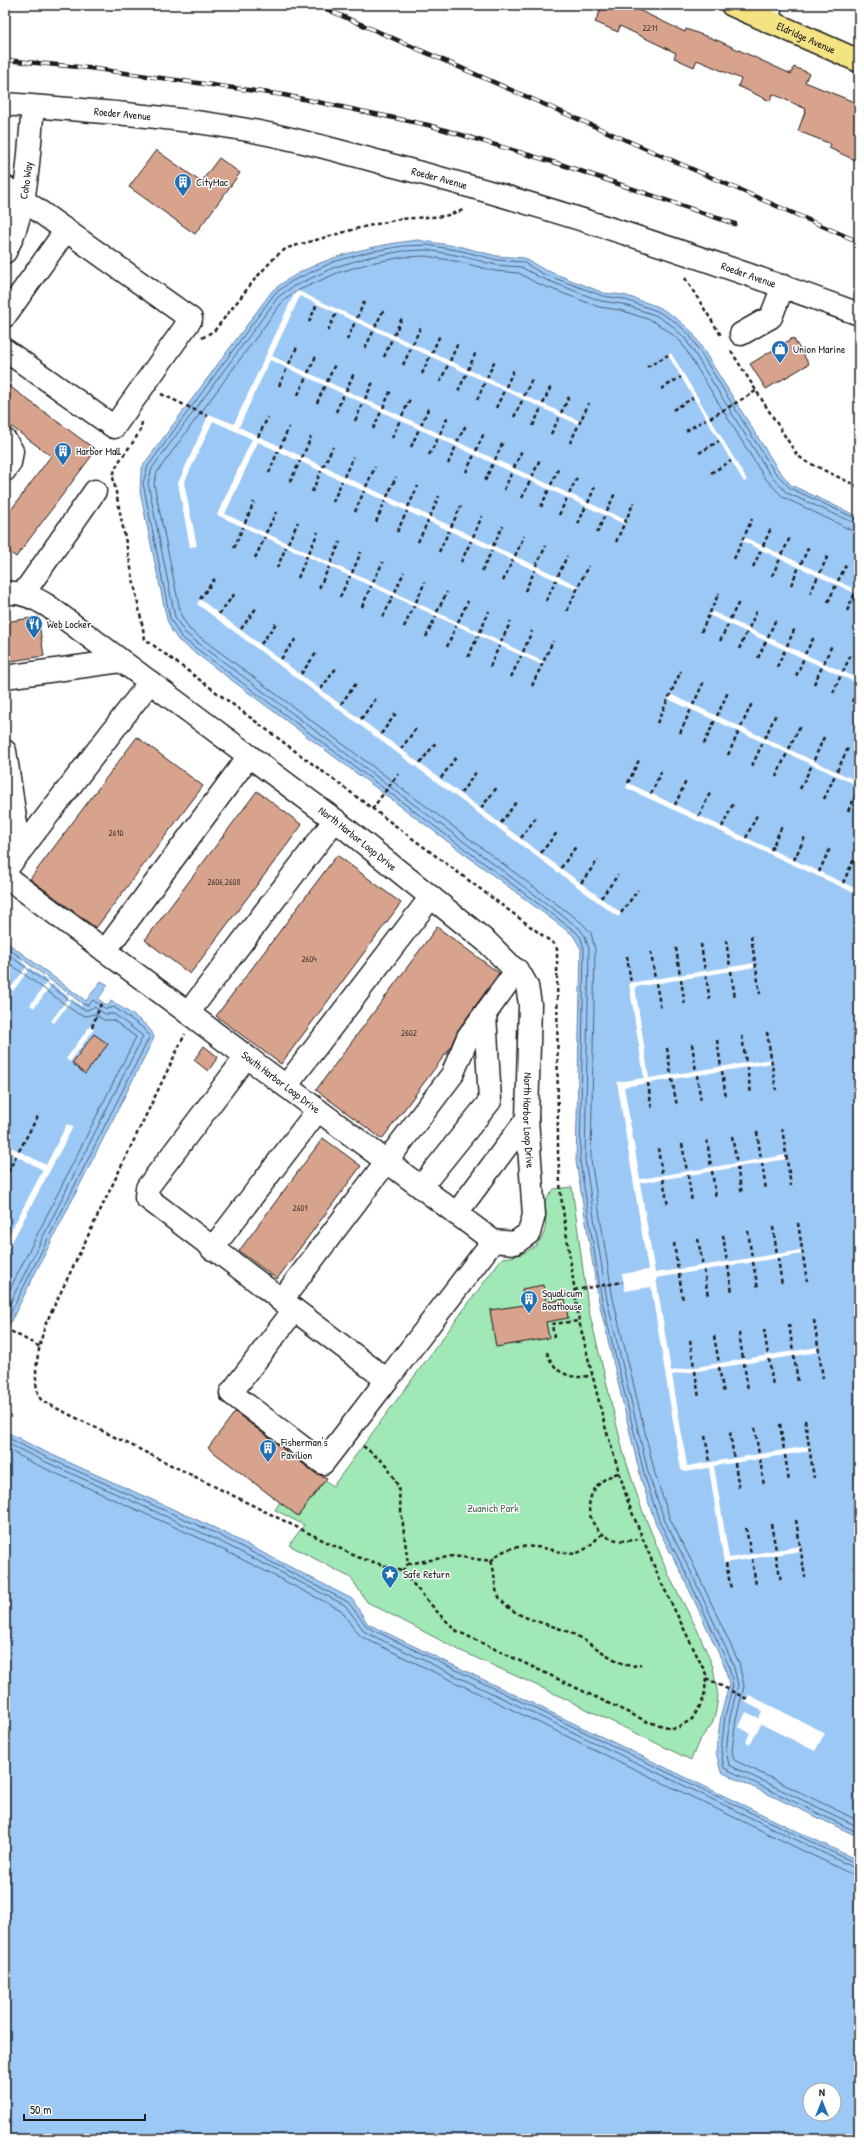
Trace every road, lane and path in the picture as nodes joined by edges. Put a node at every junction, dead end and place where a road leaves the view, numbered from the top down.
1 (732, 5) edge
2 (770, 13) edge
3 (859, 61) edge
4 (5, 104) edge
5 (34, 107) junction
6 (5, 186) edge
7 (23, 199) junction
8 (463, 210) dead end
9 (66, 230) junction
10 (5, 252) edge
11 (685, 278) dead end
12 (783, 286) junction
13 (365, 300) dead end
14 (317, 304) dead end
15 (384, 309) dead end
16 (336, 313) dead end
17 (859, 314) edge
18 (5, 316) edge
19 (357, 318) dead end
20 (402, 318) dead end
21 (309, 322) dead end
22 (355, 322) dead end
23 (421, 326) dead end
24 (375, 327) dead end
25 (374, 330) dead end
26 (328, 331) dead end
27 (394, 335) dead end
28 (440, 335) dead end
29 (200, 339) dead end
30 (392, 339) dead end
31 (730, 339) junction
32 (347, 340) dead end
33 (458, 343) dead end
34 (413, 344) dead end
35 (297, 347) dead end
36 (366, 348) dead end
37 (411, 348) dead end
38 (5, 350) edge
39 (476, 352) dead end
40 (432, 353) dead end
41 (668, 355) dead end
42 (316, 356) dead end
43 (430, 356) dead end
44 (384, 357) dead end
45 (495, 360) dead end
46 (450, 361) dead end
47 (289, 364) dead end
48 (335, 364) dead end
49 (403, 365) dead end
50 (448, 365) dead end
51 (647, 367) dead end
52 (287, 368) dead end
53 (514, 369) dead end
54 (468, 370) dead end
55 (308, 373) dead end
56 (354, 373) dead end
57 (466, 373) dead end
58 (422, 374) dead end
59 (306, 377) dead end
60 (533, 377) dead end
61 (681, 377) dead end
62 (487, 378) dead end
63 (327, 382) dead end
64 (373, 382) dead end
65 (440, 382) dead end
66 (485, 382) dead end
67 (325, 385) dead end
68 (279, 386) dead end
69 (551, 386) dead end
70 (506, 387) dead end
71 (166, 388) dead end
72 (661, 389) dead end
73 (391, 390) dead end
74 (346, 391) dead end
75 (458, 391) dead end
76 (504, 391) dead end
77 (756, 391) junction
78 (161, 394) junction
79 (298, 394) dead end
80 (344, 394) dead end
81 (570, 394) dead end
82 (524, 396) dead end
83 (693, 398) dead end
84 (365, 399) dead end
85 (410, 399) dead end
86 (522, 399) dead end
87 (157, 400) dead end
88 (477, 400) dead end
89 (317, 403) dead end
90 (363, 403) dead end
91 (589, 403) dead end
92 (543, 404) dead end
93 (429, 407) dead end
94 (383, 408) dead end
95 (496, 408) dead end
96 (541, 408) dead end
97 (673, 410) dead end
98 (336, 412) dead end
99 (381, 412) dead end
100 (561, 413) dead end
101 (208, 416) dead end
102 (402, 416) dead end
103 (448, 416) dead end
104 (560, 416) dead end
105 (268, 417) dead end
106 (514, 417) dead end
107 (710, 418) dead end
108 (143, 419) dead end
109 (706, 419) dead end
110 (400, 420) dead end
111 (355, 421) dead end
112 (466, 424) dead end
113 (421, 425) dead end
114 (533, 426) dead end
115 (289, 427) dead end
116 (373, 429) dead end
117 (419, 429) dead end
118 (686, 431) dead end
119 (484, 433) dead end
120 (440, 434) dead end
121 (551, 434) dead end
122 (258, 437) dead end
123 (311, 437) dead end
124 (392, 438) dead end
125 (438, 438) dead end
126 (5, 440) edge
127 (719, 441) dead end
128 (458, 442) dead end
129 (503, 442) dead end
130 (570, 443) dead end
131 (456, 446) dead end
132 (333, 447) dead end
133 (411, 447) dead end
134 (280, 448) dead end
135 (522, 450) dead end
136 (278, 451) dead end
137 (476, 451) dead end
138 (699, 453) dead end
139 (430, 455) dead end
140 (474, 455) dead end
141 (353, 457) dead end
142 (302, 458) dead end
143 (540, 459) dead end
144 (495, 460) dead end
145 (300, 461) dead end
146 (731, 461) dead end
147 (493, 463) dead end
148 (448, 464) dead end
149 (323, 467) dead end
150 (375, 467) dead end
151 (559, 467) dead end
152 (514, 468) dead end
153 (5, 470) edge
154 (321, 471) dead end
155 (269, 472) dead end
156 (466, 472) dead end
157 (512, 472) dead end
158 (711, 473) dead end
159 (396, 476) dead end
160 (578, 476) dead end
161 (344, 477) dead end
162 (532, 477) dead end
163 (342, 481) dead end
164 (485, 481) dead end
165 (530, 481) dead end
166 (290, 482) dead end
167 (596, 484) dead end
168 (551, 485) dead end
169 (418, 486) dead end
170 (366, 487) dead end
171 (859, 487) edge
172 (549, 489) dead end
173 (504, 490) dead end
174 (95, 491) dead end
175 (364, 491) dead end
176 (312, 492) dead end
177 (615, 493) dead end
178 (569, 494) dead end
179 (439, 496) dead end
180 (387, 497) dead end
181 (522, 498) dead end
182 (567, 498) dead end
183 (385, 501) dead end
184 (254, 502) dead end
185 (333, 502) dead end
186 (634, 502) dead end
187 (588, 503) dead end
188 (460, 506) dead end
189 (586, 506) dead end
190 (408, 507) dead end
191 (541, 507) dead end
192 (407, 511) dead end
193 (607, 511) dead end
194 (276, 512) dead end
195 (354, 512) dead end
196 (559, 515) dead end
197 (605, 515) dead end
198 (482, 516) dead end
199 (430, 517) dead end
200 (752, 519) dead end
201 (428, 521) dead end
202 (298, 522) dead end
203 (376, 522) dead end
204 (245, 523) dead end
205 (578, 524) dead end
206 (503, 526) dead end
207 (243, 527) dead end
208 (451, 527) dead end
209 (771, 528) dead end
210 (449, 531) dead end
211 (318, 532) dead end
212 (397, 532) dead end
213 (266, 533) dead end
214 (597, 533) dead end
215 (524, 536) dead end
216 (265, 537) dead end
217 (473, 537) dead end
218 (790, 537) dead end
219 (471, 541) dead end
220 (340, 542) dead end
221 (418, 542) dead end
222 (616, 542) dead end
223 (288, 543) dead end
224 (493, 546) dead end
225 (546, 546) dead end
226 (763, 546) dead end
227 (809, 546) dead end
228 (286, 547) dead end
229 (234, 548) dead end
230 (492, 550) dead end
231 (761, 550) dead end
232 (361, 552) dead end
233 (439, 552) dead end
234 (309, 553) dead end
235 (782, 555) dead end
236 (828, 555) dead end
237 (307, 556) dead end
238 (515, 556) dead end
239 (567, 556) dead end
240 (255, 558) dead end
241 (734, 559) dead end
242 (780, 559) dead end
243 (513, 560) dead end
244 (382, 562) dead end
245 (461, 562) dead end
246 (331, 563) dead end
247 (847, 563) dead end
248 (801, 564) dead end
249 (536, 566) dead end
250 (588, 566) dead end
251 (329, 567) dead end
252 (753, 567) dead end
253 (799, 567) dead end
254 (276, 568) dead end
255 (535, 570) dead end
256 (482, 571) dead end
257 (352, 572) dead end
258 (404, 572) dead end
259 (820, 572) dead end
260 (350, 576) dead end
261 (558, 576) dead end
262 (772, 576) dead end
263 (818, 576) dead end
264 (216, 577) dead end
265 (298, 578) dead end
266 (556, 580) dead end
267 (503, 581) dead end
268 (838, 581) dead end
269 (373, 582) dead end
270 (425, 582) dead end
271 (791, 585) dead end
272 (836, 585) dead end
273 (859, 585) edge
274 (371, 586) dead end
275 (319, 588) dead end
276 (857, 590) dead end
277 (525, 591) dead end
278 (236, 592) dead end
279 (395, 592) dead end
280 (447, 592) dead end
281 (720, 593) dead end
282 (855, 593) dead end
283 (14, 594) edge
284 (810, 594) dead end
285 (393, 596) dead end
286 (340, 597) dead end
287 (200, 599) dead end
288 (468, 601) dead end
289 (546, 601) dead end
290 (416, 602) dead end
291 (739, 602) dead end
292 (828, 602) dead end
293 (414, 606) dead end
294 (257, 607) dead end
295 (362, 607) dead end
296 (757, 610) dead end
297 (489, 611) dead end
298 (567, 611) dead end
299 (847, 611) dead end
300 (438, 612) dead end
301 (219, 614) dead end
302 (436, 616) dead end
303 (383, 617) dead end
304 (730, 619) dead end
305 (776, 619) dead end
306 (511, 621) dead end
307 (277, 622) dead end
308 (458, 622) dead end
309 (728, 624) dead end
310 (456, 626) dead end
311 (404, 627) dead end
312 (749, 628) dead end
313 (795, 628) dead end
314 (240, 629) dead end
315 (532, 631) dead end
316 (480, 632) dead end
317 (701, 632) dead end
318 (747, 632) dead end
319 (478, 636) dead end
320 (297, 637) dead end
321 (426, 637) dead end
322 (768, 637) dead end
323 (814, 637) dead end
324 (553, 641) dead end
325 (720, 641) dead end
326 (766, 641) dead end
327 (501, 642) dead end
328 (261, 644) dead end
329 (832, 645) dead end
330 (500, 646) dead end
331 (787, 646) dead end
332 (447, 647) dead end
333 (739, 650) dead end
334 (785, 650) dead end
335 (317, 652) dead end
336 (523, 652) dead end
337 (805, 654) dead end
338 (851, 654) dead end
339 (521, 656) dead end
340 (468, 657) dead end
341 (758, 658) dead end
342 (804, 658) dead end
343 (281, 659) dead end
344 (121, 661) junction
345 (824, 663) dead end
346 (337, 667) dead end
347 (490, 667) dead end
348 (777, 667) dead end
349 (822, 667) dead end
350 (681, 671) dead end
351 (843, 672) dead end
352 (301, 674) dead end
353 (511, 676) dead end
354 (796, 676) dead end
355 (841, 676) dead end
356 (5, 677) edge
357 (704, 681) dead end
358 (150, 682) junction
359 (357, 682) dead end
360 (814, 684) dead end
361 (532, 686) dead end
362 (859, 686) edge
363 (321, 689) dead end
364 (728, 692) dead end
365 (833, 693) dead end
366 (377, 697) dead end
367 (852, 702) dead end
368 (752, 703) dead end
369 (341, 704) dead end
370 (693, 705) dead end
371 (691, 709) dead end
372 (397, 712) dead end
373 (776, 714) dead end
374 (717, 716) dead end
375 (361, 719) dead end
376 (715, 720) dead end
377 (657, 723) dead end
378 (800, 726) dead end
379 (417, 727) dead end
380 (741, 727) dead end
381 (739, 731) dead end
382 (680, 733) dead end
383 (381, 734) dead end
384 (824, 737) dead end
385 (765, 738) dead end
386 (437, 741) dead end
387 (763, 742) dead end
388 (704, 744) dead end
389 (848, 748) dead end
390 (401, 749) dead end
391 (789, 749) dead end
392 (5, 751) edge
393 (787, 753) dead end
394 (728, 755) dead end
395 (249, 756) junction
396 (457, 756) dead end
397 (639, 760) dead end
398 (814, 760) dead end
399 (420, 763) dead end
400 (812, 765) dead end
401 (752, 766) dead end
402 (662, 770) dead end
403 (477, 771) dead end
404 (837, 771) dead end
405 (398, 774) dead end
406 (835, 776) dead end
407 (776, 777) dead end
408 (441, 778) dead end
409 (686, 781) dead end
410 (628, 783) dead end
411 (498, 786) dead end
412 (859, 788) edge
413 (800, 789) dead end
414 (460, 793) dead end
415 (710, 793) dead end
416 (650, 794) dead end
417 (824, 799) dead end
418 (517, 801) dead end
419 (733, 804) dead end
420 (675, 805) dead end
421 (481, 808) dead end
422 (372, 809) junction
423 (848, 811) dead end
424 (757, 815) dead end
425 (537, 816) dead end
426 (699, 816) dead end
427 (335, 820) junction
428 (501, 823) dead end
429 (782, 826) dead end
430 (722, 827) dead end
431 (558, 831) dead end
432 (805, 837) dead end
433 (521, 838) dead end
434 (746, 838) dead end
435 (578, 845) dead end
436 (830, 848) dead end
437 (771, 850) dead end
438 (20, 851) junction
439 (541, 853) dead end
440 (854, 859) dead end
441 (598, 860) dead end
442 (794, 860) dead end
443 (561, 868) dead end
444 (5, 871) edge
445 (819, 872) dead end
446 (618, 875) dead end
447 (5, 876) edge
448 (581, 883) dead end
449 (843, 883) dead end
450 (638, 890) dead end
451 (431, 897) junction
452 (601, 898) dead end
453 (621, 913) dead end
454 (751, 936) dead end
455 (726, 940) dead end
456 (701, 944) dead end
457 (676, 948) dead end
458 (105, 951) junction
459 (651, 952) dead end
460 (627, 956) dead end
461 (730, 967) dead end
462 (517, 970) junction
463 (705, 971) dead end
464 (731, 971) dead end
465 (680, 975) dead end
466 (706, 975) dead end
467 (656, 979) dead end
468 (681, 979) dead end
469 (631, 983) dead end
470 (656, 983) dead end
471 (760, 994) dead end
472 (735, 998) dead end
473 (102, 1001) dead end
474 (710, 1002) dead end
475 (685, 1006) dead end
476 (661, 1010) dead end
477 (485, 1014) junction
478 (192, 1016) junction
479 (92, 1027) dead end
480 (767, 1032) dead end
481 (742, 1036) dead end
482 (717, 1040) dead end
483 (692, 1044) dead end
484 (667, 1048) dead end
485 (246, 1057) junction
486 (746, 1063) dead end
487 (721, 1067) dead end
488 (747, 1067) dead end
489 (696, 1071) dead end
490 (722, 1071) dead end
491 (671, 1075) dead end
492 (697, 1075) dead end
493 (672, 1079) dead end
494 (648, 1083) dead end
495 (286, 1086) junction
496 (776, 1090) dead end
497 (751, 1094) dead end
498 (8, 1097) dead end
499 (726, 1098) dead end
500 (701, 1102) dead end
501 (5, 1104) edge
502 (677, 1106) dead end
503 (318, 1110) junction
504 (652, 1110) dead end
505 (39, 1114) dead end
506 (527, 1119) junction
507 (782, 1128) dead end
508 (757, 1132) dead end
509 (732, 1136) dead end
510 (707, 1140) dead end
511 (682, 1144) dead end
512 (658, 1148) dead end
513 (19, 1151) dead end
514 (16, 1156) dead end
515 (761, 1159) dead end
516 (386, 1161) junction
517 (737, 1163) dead end
518 (762, 1163) dead end
519 (711, 1167) dead end
520 (737, 1167) dead end
521 (687, 1171) dead end
522 (712, 1171) dead end
523 (662, 1175) dead end
524 (688, 1175) dead end
525 (5, 1178) edge
526 (663, 1179) dead end
527 (791, 1186) dead end
528 (421, 1187) junction
529 (766, 1190) dead end
530 (742, 1194) dead end
531 (716, 1198) dead end
532 (692, 1202) dead end
533 (668, 1206) dead end
534 (456, 1214) junction
535 (798, 1223) dead end
536 (773, 1227) dead end
537 (748, 1231) dead end
538 (723, 1235) dead end
539 (698, 1239) dead end
540 (493, 1241) junction
541 (674, 1243) dead end
542 (212, 1249) junction
543 (777, 1254) dead end
544 (752, 1258) dead end
545 (778, 1258) dead end
546 (727, 1262) dead end
547 (753, 1262) dead end
548 (703, 1266) dead end
549 (728, 1266) dead end
550 (678, 1270) dead end
551 (704, 1270) dead end
552 (679, 1274) dead end
553 (807, 1281) dead end
554 (623, 1282) dead end
555 (782, 1285) dead end
556 (758, 1289) dead end
557 (574, 1290) junction
558 (732, 1293) dead end
559 (708, 1297) dead end
560 (684, 1301) dead end
561 (287, 1305) junction
562 (814, 1320) dead end
563 (579, 1321) junction
564 (789, 1324) dead end
565 (5, 1328) edge
566 (764, 1328) dead end
567 (739, 1332) dead end
568 (714, 1336) dead end
569 (554, 1338) dead end
570 (690, 1340) dead end
571 (40, 1347) junction
572 (793, 1351) dead end
573 (547, 1352) dead end
574 (768, 1355) dead end
575 (794, 1356) dead end
576 (743, 1359) dead end
577 (769, 1359) dead end
578 (719, 1363) dead end
579 (744, 1363) dead end
580 (694, 1367) dead end
581 (719, 1367) dead end
582 (695, 1371) dead end
583 (592, 1375) junction
584 (823, 1378) dead end
585 (387, 1380) junction
586 (798, 1382) dead end
587 (773, 1386) dead end
588 (748, 1390) dead end
589 (724, 1394) dead end
590 (699, 1398) dead end
591 (805, 1420) dead end
592 (780, 1424) dead end
593 (755, 1428) dead end
594 (730, 1432) dead end
595 (705, 1436) dead end
596 (363, 1446) dead end
597 (784, 1450) dead end
598 (759, 1454) dead end
599 (785, 1455) dead end
600 (734, 1458) dead end
601 (760, 1459) dead end
602 (710, 1462) dead end
603 (735, 1463) dead end
604 (618, 1473) junction
605 (814, 1478) dead end
606 (789, 1482) dead end
607 (764, 1486) dead end
608 (739, 1490) dead end
609 (796, 1520) dead end
610 (771, 1524) dead end
611 (746, 1528) dead end
612 (602, 1534) junction
613 (641, 1538) junction
614 (776, 1550) dead end
615 (751, 1554) dead end
616 (776, 1555) dead end
617 (752, 1558) dead end
618 (491, 1562) junction
619 (726, 1562) dead end
620 (408, 1564) junction
621 (402, 1571) junction
622 (805, 1577) dead end
623 (781, 1581) dead end
624 (756, 1585) dead end
625 (731, 1589) dead end
626 (641, 1664) dead end
627 (706, 1678) junction
628 (747, 1699) dead end

1 - 2 main road, Eldridge Avenue
2 - 3 main road, Eldridge Avenue
4 - 5 street, Roeder Avenue
5 - 7 street, Coho Way
5 - 12 street, Roeder Avenue
6 - 7 street
7 - 9 street
7 - 10 street, Coho Way
8 - 29 path
9 - 18 street
9 - 38 street
11 - 31 path
12 - 17 street, Roeder Avenue
12 - 31 street
13 - 19 path
14 - 21 path
15 - 24 path
16 - 26 path
20 - 27 path
22 - 32 path
23 - 34 path
25 - 36 path
28 - 40 path
30 - 44 path
31 - 77 path
33 - 46 path
35 - 47 path
37 - 49 path
39 - 54 path
41 - 51 path
42 - 55 path
43 - 58 path
45 - 62 path
48 - 63 path
50 - 65 path
52 - 68 path
53 - 70 path
56 - 74 path
57 - 75 path
59 - 79 path
60 - 82 path
61 - 72 path
64 - 84 path
66 - 88 path
67 - 89 path
69 - 92 path
71 - 78 path
73 - 94 path
76 - 95 path
77 - 107 path
77 - 171 path
78 - 87 path
78 - 101 path
80 - 98 path
81 - 100 path
83 - 97 path
85 - 102 path
86 - 106 path
90 - 111 path
91 - 130 path
93 - 113 path
96 - 114 path
99 - 116 path
103 - 120 path
104 - 121 path
105 - 122 path
108 - 422 path
109 - 118 path
110 - 124 path
112 - 128 path
115 - 134 path
117 - 133 path
119 - 137 path
123 - 142 path
125 - 139 path
126 - 153 street
127 - 138 path
129 - 144 path
131 - 148 path
132 - 149 path
135 - 152 path
136 - 155 path
140 - 156 path
141 - 161 path
143 - 162 path
145 - 166 path
146 - 158 path
147 - 164 path
150 - 170 path
151 - 168 path
154 - 176 path
157 - 173 path
159 - 180 path
160 - 178 path
163 - 185 path
165 - 181 path
167 - 187 path
169 - 190 path
172 - 191 path
174 - 283 street
175 - 195 path
177 - 193 path
179 - 199 path
182 - 196 path
183 - 203 path
184 - 204 path
186 - 222 path
188 - 208 path
189 - 205 path
192 - 212 path
194 - 213 path
197 - 214 path
198 - 217 path
200 - 241 path
201 - 221 path
202 - 223 path
206 - 224 path
207 - 229 path
209 - 226 path
210 - 233 path
211 - 234 path
215 - 238 path
216 - 240 path
218 - 235 path
219 - 245 path
220 - 246 path
225 - 249 path
227 - 248 path
228 - 254 path
230 - 256 path
231 - 252 path
232 - 257 path
236 - 259 path
237 - 265 path
239 - 261 path
242 - 262 path
243 - 267 path
244 - 269 path
247 - 268 path
250 - 298 path
251 - 275 path
253 - 271 path
255 - 277 path
258 - 279 path
260 - 286 path
263 - 284 path
264 - 287 path
266 - 289 path
270 - 290 path
272 - 292 path
273 - 276 path
274 - 295 path
278 - 301 path
280 - 300 path
281 - 317 path
282 - 299 path
283 - 344 street, North Harbor Loop Drive
285 - 303 path
288 - 308 path
291 - 304 path
293 - 311 path
294 - 314 path
296 - 312 path
297 - 316 path
302 - 321 path
305 - 322 path
306 - 327 path
307 - 328 path
309 - 325 path
310 - 332 path
313 - 331 path
315 - 336 path
318 - 333 path
319 - 340 path
320 - 343 path
323 - 337 path
324 - 361 path
326 - 341 path
329 - 345 path
330 - 347 path
334 - 348 path
335 - 352 path
338 - 351 path
339 - 353 path
342 - 354 path
344 - 356 street
344 - 358 street, North Harbor Loop Drive
346 - 363 path
349 - 360 path
350 - 377 path
355 - 365 path
357 - 370 path
358 - 395 street, North Harbor Loop Drive
358 - 438 street
359 - 369 path
362 - 367 path
364 - 374 path
366 - 375 path
368 - 380 path
371 - 382 path
372 - 383 path
373 - 385 path
376 - 388 path
378 - 391 path
379 - 390 path
381 - 394 path
384 - 398 path
386 - 399 path
387 - 401 path
389 - 404 path
392 - 438 street
393 - 407 path
395 - 427 street, North Harbor Loop Drive
395 - 458 street
396 - 408 path
397 - 410 path
400 - 413 path
402 - 416 path
403 - 414 path
405 - 422 path
406 - 417 path
409 - 420 path
411 - 421 path
412 - 423 path
415 - 426 path
418 - 428 path
419 - 430 path
422 - 557 path
424 - 434 path
425 - 433 path
427 - 451 street, North Harbor Loop Drive
427 - 478 street
429 - 437 path
431 - 439 path
432 - 442 path
435 - 443 path
436 - 445 path
438 - 444 street
440 - 449 path
441 - 448 path
446 - 452 path
447 - 458 street, South Harbor Loop Drive
450 - 453 path
451 - 462 street, North Harbor Loop Drive
451 - 495 street
454 - 471 path
455 - 461 path
456 - 463 path
457 - 465 path
458 - 478 street, South Harbor Loop Drive
459 - 467 path
460 - 469 path
462 - 477 street
462 - 506 street, North Harbor Loop Drive
464 - 472 path
466 - 474 path
468 - 475 path
470 - 476 path
473 - 479 path
477 - 516 street
477 - 528 street
478 - 485 street, South Harbor Loop Drive
478 - 571 path
480 - 496 path
481 - 486 path
482 - 487 path
483 - 489 path
484 - 491 path
485 - 495 street, South Harbor Loop Drive
485 - 542 street
488 - 497 path
490 - 499 path
492 - 500 path
493 - 502 path
494 - 504 path
495 - 503 street, South Harbor Loop Drive
498 - 501 path
503 - 516 street, South Harbor Loop Drive
503 - 542 street
505 - 513 path
506 - 534 street
506 - 540 street, North Harbor Loop Drive
507 - 527 path
508 - 515 path
509 - 517 path
510 - 519 path
511 - 521 path
512 - 523 path
514 - 525 path
516 - 528 street, South Harbor Loop Drive
516 - 561 street
518 - 529 path
520 - 530 path
522 - 531 path
524 - 532 path
526 - 533 path
528 - 534 street, South Harbor Loop Drive
534 - 540 street, South Harbor Loop Drive
535 - 553 path
536 - 543 path
537 - 544 path
538 - 546 path
539 - 548 path
540 - 585 street
541 - 550 path
542 - 561 street
545 - 555 path
547 - 556 path
549 - 558 path
551 - 559 path
552 - 560 path
554 - 557 path
557 - 563 path
561 - 585 street
561 - 585 street
562 - 584 path
563 - 569 path
563 - 583 path
564 - 572 path
565 - 571 path
566 - 574 path
567 - 576 path
568 - 578 path
570 - 580 path
571 - 621 path
573 - 583 path
575 - 586 path
577 - 587 path
579 - 588 path
581 - 589 path
582 - 590 path
583 - 604 path
591 - 605 path
592 - 597 path
593 - 598 path
594 - 600 path
595 - 602 path
596 - 620 path
599 - 606 path
601 - 607 path
603 - 608 path
604 - 612 path
604 - 613 path
609 - 622 path
610 - 614 path
611 - 615 path
612 - 613 path
612 - 618 path
613 - 627 path
616 - 623 path
617 - 624 path
618 - 620 path
618 - 626 path
619 - 625 path
620 - 621 path
621 - 627 path
627 - 628 path

